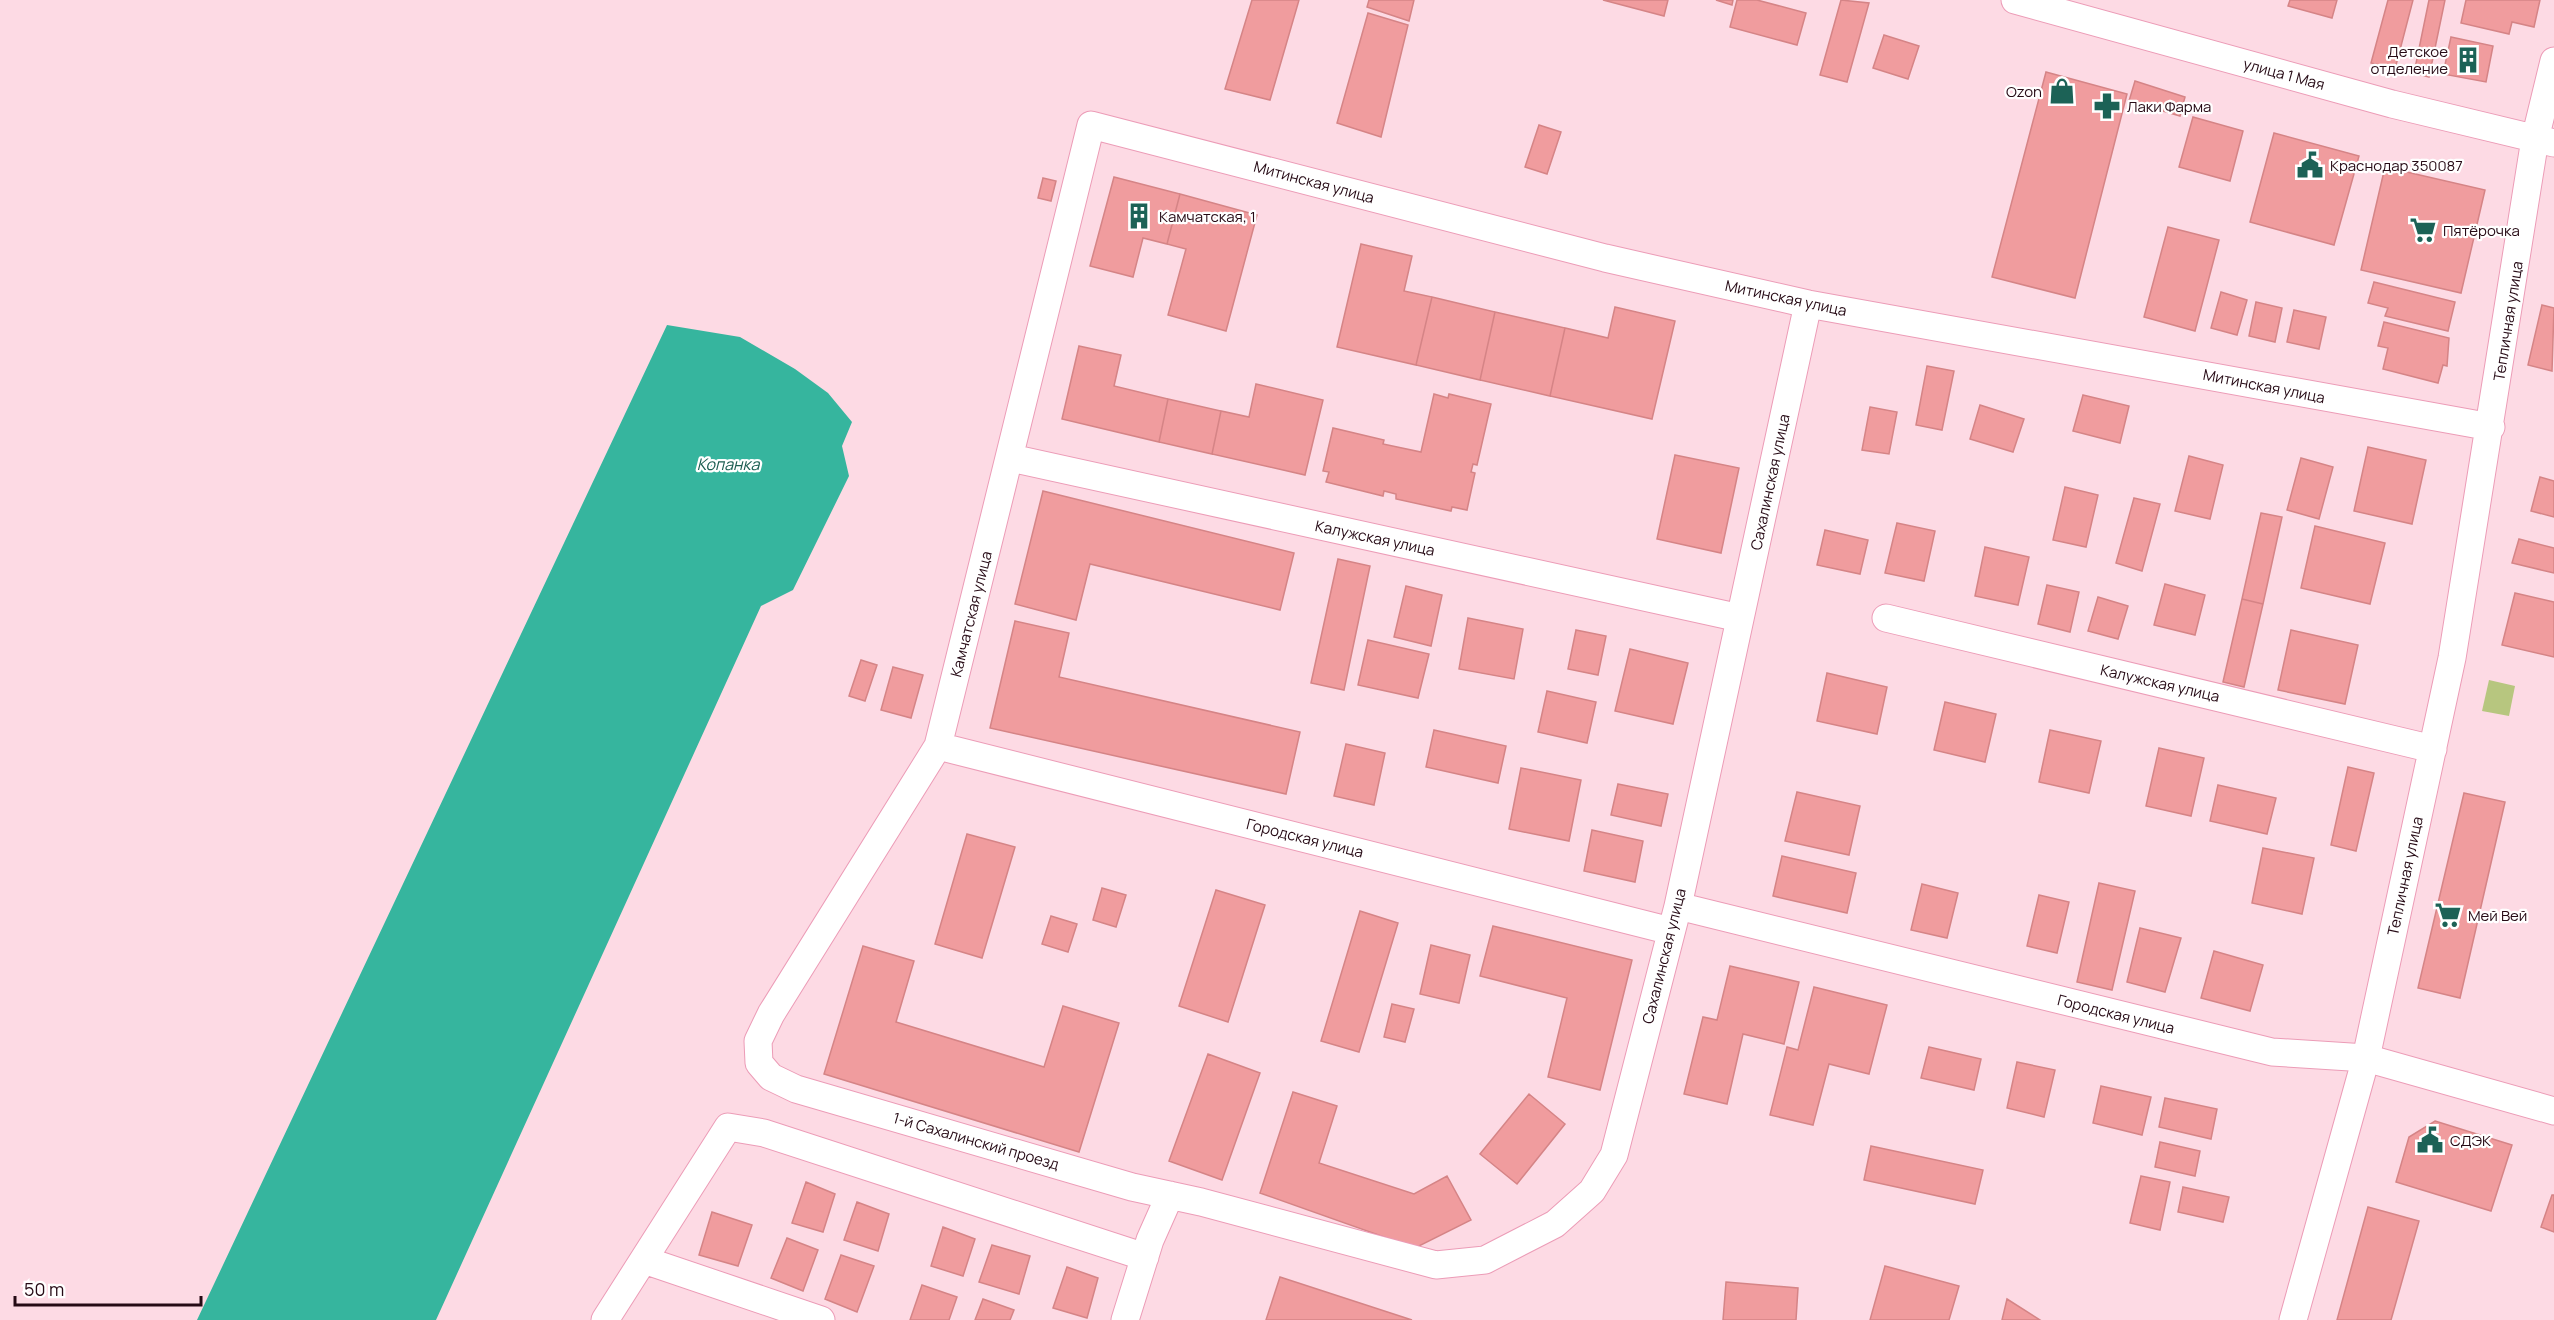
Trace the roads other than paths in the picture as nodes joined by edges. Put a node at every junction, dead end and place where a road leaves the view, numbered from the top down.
1 (2015, 0) edge
2 (2554, 61) edge
3 (1091, 124) joint
4 (2545, 141) edge
5 (1808, 304) junction
6 (2493, 416) junction
7 (1011, 458) junction
8 (1740, 618) junction
9 (1887, 618) dead end
10 (938, 746) junction
11 (2433, 749) junction
12 (1674, 919) junction
13 (2366, 1058) junction
14 (759, 1063) joint
15 (2554, 1111) edge
16 (1170, 1195) junction
17 (1201, 1202) joint
18 (1145, 1257) junction
19 (644, 1260) junction
20 (605, 1320) edge
21 (821, 1320) edge
22 (1125, 1320) edge
23 (2293, 1320) edge

1 - 4 street, улица 1 Мая
2 - 4 street, Тепличная улица
3 - 5 street, Митинская улица
3 - 7 street, Камчатская улица
4 - 6 street, Тепличная улица
5 - 6 street, Митинская улица
5 - 8 street, Сахалинская улица
6 - 11 street, Тепличная улица
7 - 8 street, Калужская улица
7 - 10 street, Камчатская улица
8 - 12 street, Сахалинская улица
9 - 11 street, Калужская улица
10 - 12 street, Городская улица
10 - 14 street, Камчатская улица
11 - 13 street, Тепличная улица
12 - 13 street, Городская улица
12 - 17 street, Сахалинская улица
13 - 15 street, Городская улица
13 - 23 street, Тепличная улица
14 - 16 street, 1-й Сахалинский проезд
16 - 17 street, 1-й Сахалинский проезд
16 - 18 street
18 - 19 street
18 - 22 street
19 - 20 street
19 - 21 street

